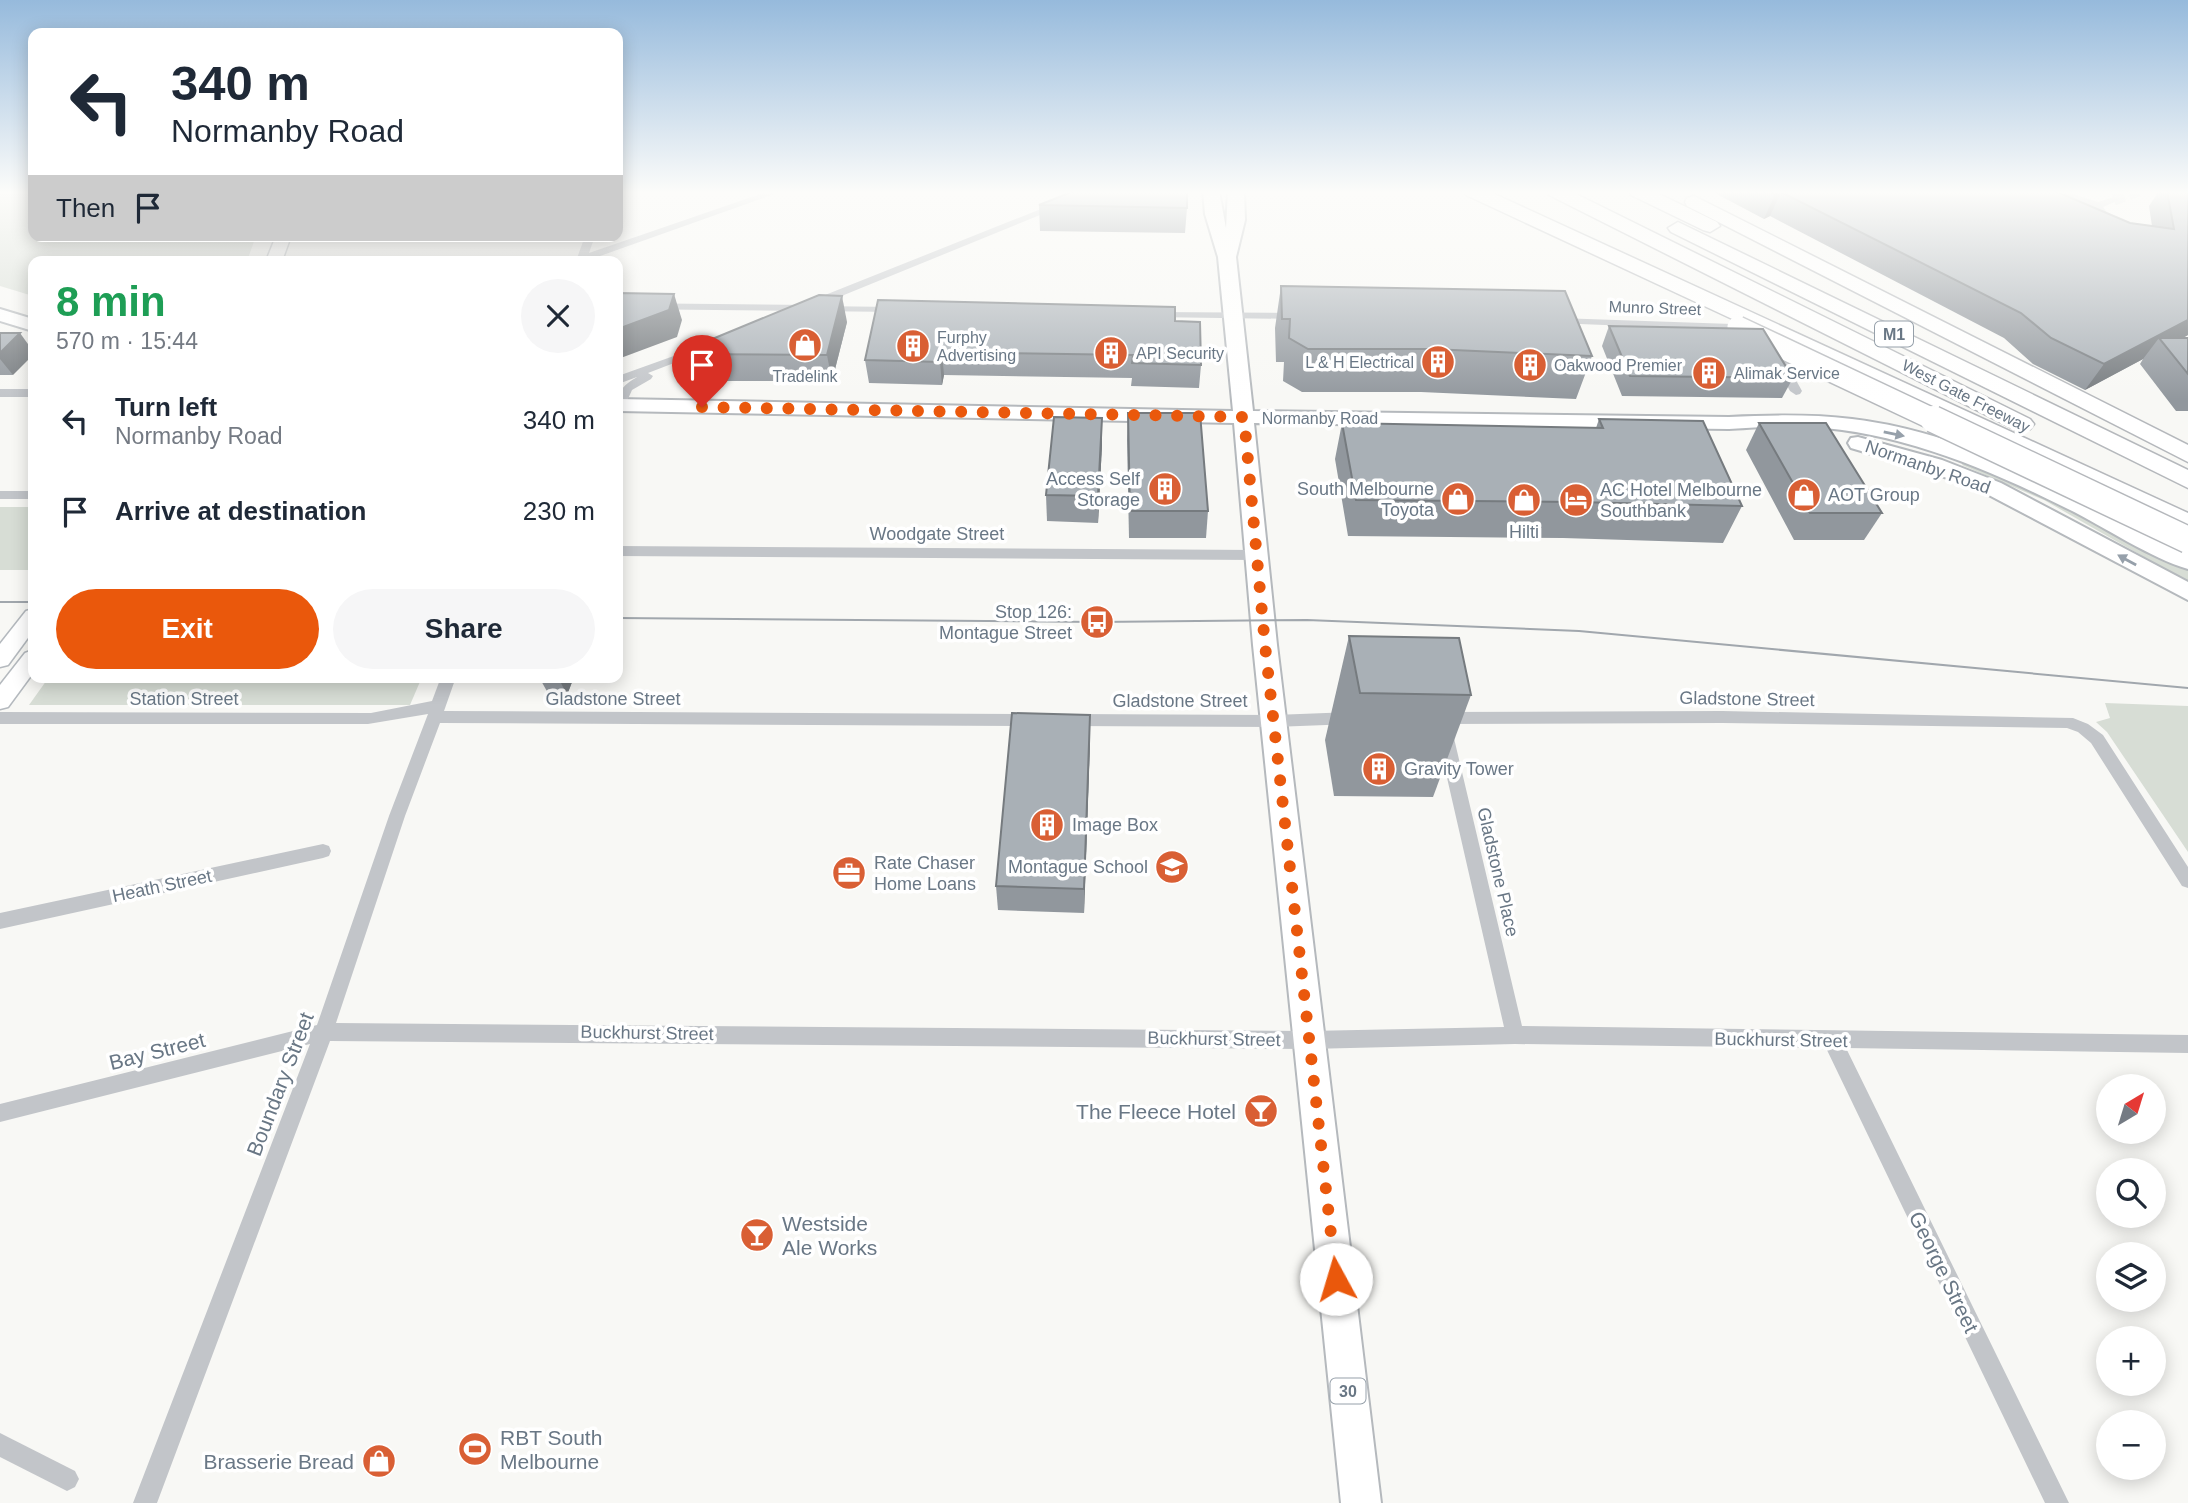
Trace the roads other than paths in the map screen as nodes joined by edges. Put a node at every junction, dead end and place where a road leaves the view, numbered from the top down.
1 (919, 261) edge
2 (1227, 261) edge
3 (1597, 261) edge
4 (1624, 261) edge
5 (1678, 261) edge
6 (1696, 261) edge
7 (1742, 261) edge
8 (1779, 261) edge
9 (1809, 261) edge
10 (623, 306) edge
11 (802, 308) junction
12 (914, 311) edge
13 (0, 314) edge
14 (1143, 314) edge
15 (1234, 315) junction
16 (1314, 317) edge
17 (1551, 321) edge
18 (28, 323) edge
19 (764, 323) edge
20 (1840, 333) junction
21 (714, 344) edge
22 (676, 359) junction
23 (623, 378) edge
24 (1796, 391) edge
25 (0, 393) edge
26 (28, 393) edge
27 (623, 398) edge
28 (623, 405) edge
29 (1244, 417) junction
30 (1729, 423) junction
31 (2188, 455) edge
32 (2188, 473) edge
33 (2188, 480) edge
34 (0, 495) edge
35 (28, 495) edge
36 (2188, 508) edge
37 (2188, 523) edge
38 (2188, 540) edge
39 (623, 551) edge
40 (1256, 555) junction
41 (2188, 561) edge
42 (2188, 592) edge
43 (28, 623) edge
44 (0, 659) edge
45 (28, 665) edge
46 (447, 683) edge
47 (0, 701) edge
48 (436, 711) junction
49 (0, 718) edge
50 (1365, 718) edge
51 (1435, 718) joint
52 (1274, 721) junction
53 (323, 851) dead end
54 (2188, 881) edge
55 (0, 920) edge
56 (324, 1032) junction
57 (1515, 1035) junction
58 (1309, 1040) junction
59 (1832, 1040) junction
60 (2188, 1044) edge
61 (0, 1113) edge
62 (0, 1445) edge
63 (67, 1479) dead end
64 (145, 1503) edge
65 (1361, 1503) edge
66 (2057, 1503) edge

1 - 11 street
2 - 15 main road, 30
3 - 38 highway, bridge
4 - 37 highway
5 - 20 highway, M1
6 - 20 highway, West Gate Freeway / M1
7 - 33 highway, West Gate Freeway / M1
8 - 32 highway
9 - 31 highway
10 - 11 street
11 - 12 street
11 - 19 street
13 - 18 main road
14 - 15 street
15 - 16 street
15 - 29 main road, 30
17 - 24 street, Munro Street
20 - 36 highway, West Gate Freeway / M1
21 - 22 street
22 - 23 street
22 - 27 street
25 - 26 street
28 - 29 main road, Normanby Road
29 - 30 main road, Normanby Road
29 - 40 main road, 30
30 -> 41 main road, Normanby Road
42 -> 30 main road, Normanby Road
34 - 35 street
39 - 40 street, Woodgate Street
40 - 52 main road, 30
43 - 44 street
45 - 47 street
46 - 48 street, Boundary Street
48 - 49 street, Station Street
48 - 52 street, Gladstone Street
48 - 56 street, Boundary Street
50 - 52 street, Gladstone Street
51 - 54 street, Gladstone Street
51 - 57 street, Gladstone Place
52 - 58 main road, 30
53 - 55 street, Heath Street
56 - 58 street, Buckhurst Street
56 - 61 street, Bay Street
56 - 64 street, Boundary Street
57 - 58 street, Buckhurst Street
57 - 59 street, Buckhurst Street
58 - 65 main road, 30
59 - 60 street, Buckhurst Street
59 - 66 street, George Street
62 - 63 street

